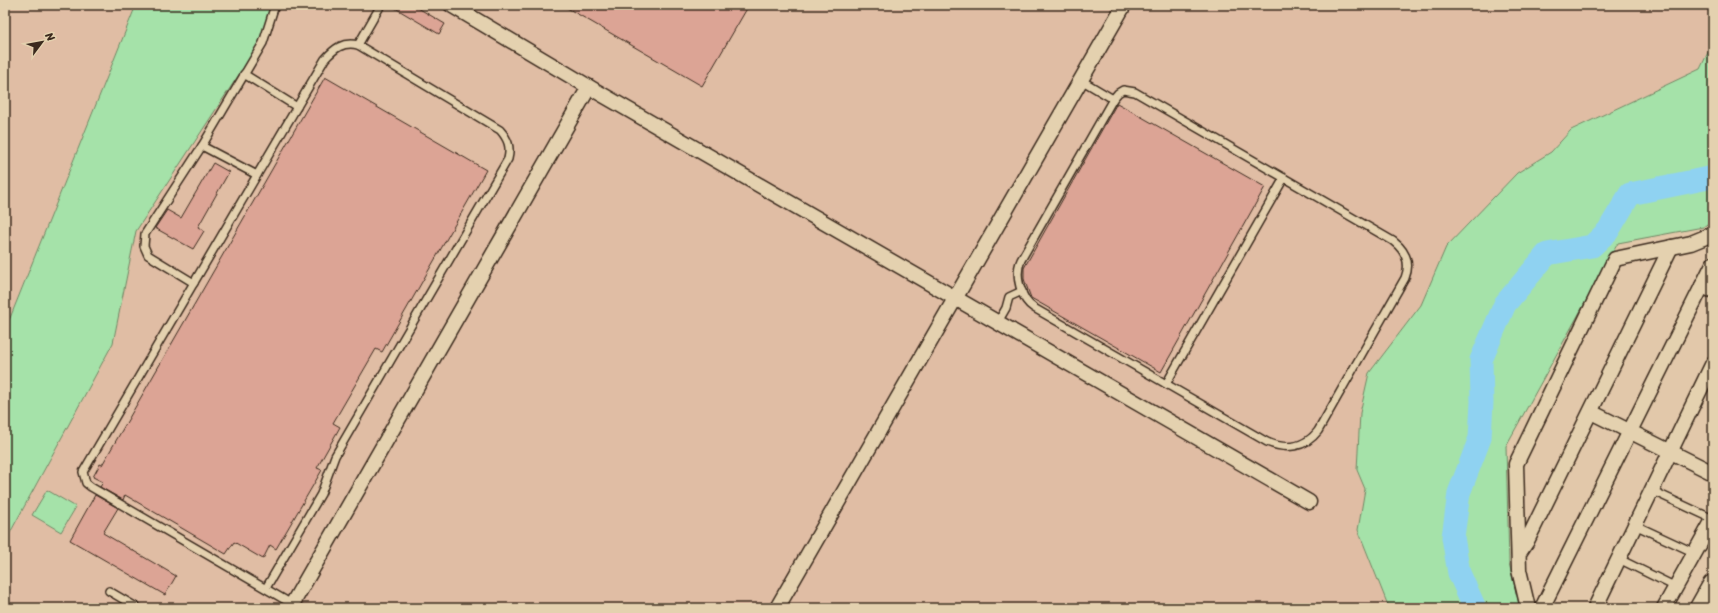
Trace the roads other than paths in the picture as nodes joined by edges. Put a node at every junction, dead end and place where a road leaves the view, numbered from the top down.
1 (275, 5) edge
2 (381, 5) edge
3 (451, 5) edge
4 (1124, 5) edge
5 (358, 45) junction
6 (244, 74) junction
7 (1081, 80) junction
8 (589, 87) junction
9 (1113, 99) junction
10 (298, 107) junction
11 (202, 146) junction
12 (257, 175) junction
13 (1284, 178) junction
14 (1713, 234) edge
15 (1671, 247) junction
16 (1713, 264) edge
17 (194, 283) junction
18 (1708, 288) edge
19 (1022, 291) junction
20 (956, 298) junction
21 (998, 322) junction
22 (1713, 363) edge
23 (1166, 384) junction
24 (1591, 412) junction
25 (1630, 431) junction
26 (1671, 452) junction
27 (1713, 473) edge
28 (1655, 492) dead end
29 (1309, 502) dead end
30 (1713, 519) edge
31 (1638, 526) dead end
32 (1519, 553) junction
33 (1695, 553) junction
34 (1619, 559) junction
35 (1713, 586) edge
36 (1676, 587) junction
37 (266, 588) junction
38 (109, 591) dead end
39 (291, 606) edge
40 (138, 608) edge
41 (777, 608) edge
42 (1528, 608) edge
43 (1542, 608) edge
44 (1595, 608) edge
45 (1664, 608) edge
46 (1700, 608) edge

1 - 6 lane
2 - 5 lane
3 - 8 street
4 - 7 street
5 - 10 lane
5 - 37 lane
6 - 10 lane
6 - 11 lane
7 - 9 lane
7 - 20 street
8 - 20 street
8 - 39 street
9 - 13 lane
9 - 19 lane
10 - 12 lane
11 - 12 lane
11 - 17 lane
12 - 17 lane
13 - 23 lane
13 - 23 lane
14 - 15 street
15 - 24 street
15 - 32 street
16 - 18 street
17 - 37 lane
18 - 25 street
19 - 21 lane
19 - 23 lane
20 - 21 street
20 - 41 street
21 - 29 street
22 - 26 street
24 - 25 street
24 - 32 street
25 - 26 street
25 - 43 street
26 - 27 street
26 - 34 street
28 - 30 lane
30 - 33 street
31 - 33 lane
32 - 42 street
33 - 36 street
34 - 36 lane
34 - 44 street
35 - 46 street
36 - 45 street
37 - 39 lane
38 - 40 lane

